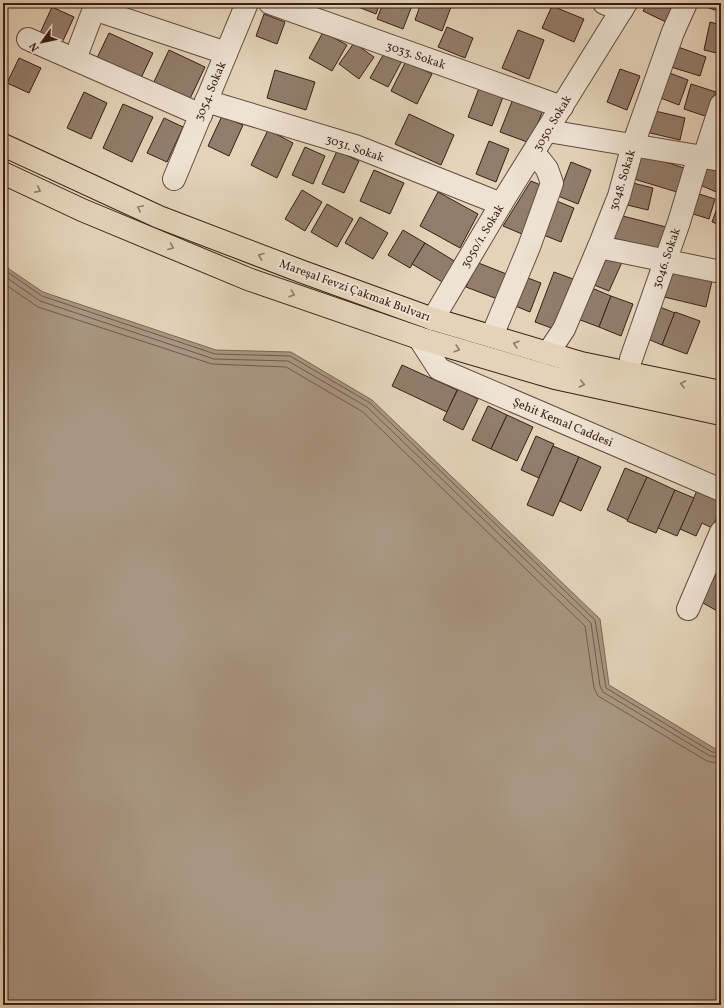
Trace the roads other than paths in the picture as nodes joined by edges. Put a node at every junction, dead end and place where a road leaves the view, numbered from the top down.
1 (247, 3) edge
2 (270, 3) edge
3 (686, 3) edge
4 (618, 5) edge
5 (28, 38) dead end
6 (226, 53) junction
7 (75, 59) junction
8 (721, 105) edge
9 (562, 107) junction
10 (203, 108) junction
11 (548, 131) junction
12 (3, 145) edge
13 (633, 145) junction
14 (532, 154) junction
15 (708, 158) edge
16 (3, 173) edge
17 (174, 179) dead end
18 (501, 204) junction
19 (599, 247) junction
20 (665, 262) junction
21 (721, 272) edge
22 (433, 319) junction
23 (492, 336) junction
24 (419, 338) junction
25 (548, 353) junction
26 (631, 359) dead end
27 (721, 392) edge
28 (721, 414) edge
29 (721, 490) edge
30 (721, 532) edge
31 (688, 609) dead end

1 - 6 street, 3054. Sokak
2 - 9 street, 3033. Sokak
3 - 13 street, 3048. Sokak
4 - 9 street, 3050. Sokak
5 - 7 street, 3031. Sokak
6 - 7 street
6 - 10 street, 3054. Sokak
7 - 10 street, 3031. Sokak
8 - 15 street, 3046. Sokak
9 - 11 street, 3050. Sokak
10 - 17 street, 3054. Sokak
10 - 18 street, 3031. Sokak
11 - 13 street
11 - 14 street, 3050. Sokak
22 -> 12 highway, Mareşal Fevzi Çakmak Bulvarı
13 - 15 street
13 - 19 street, 3048. Sokak
14 - 18 street, 3050/1. Sokak
14 - 23 street, 3050. Sokak
15 - 20 street, 3046. Sokak
16 -> 24 highway, Mareşal Fevzi Çakmak Bulvarı
18 - 22 street, 3050/1. Sokak
19 - 20 street
19 - 25 street, 3048. Sokak
20 - 21 street
20 - 26 street, 3046. Sokak
22 - 23 highway, Mareşal Fevzi Çakmak Bulvarı
25 -> 23 highway, Mareşal Fevzi Çakmak Bulvarı
24 -> 28 highway, Mareşal Fevzi Çakmak Bulvarı
24 - 29 street, Şehit Kemal Caddesi
27 -> 25 highway, Mareşal Fevzi Çakmak Bulvarı
30 - 31 street

